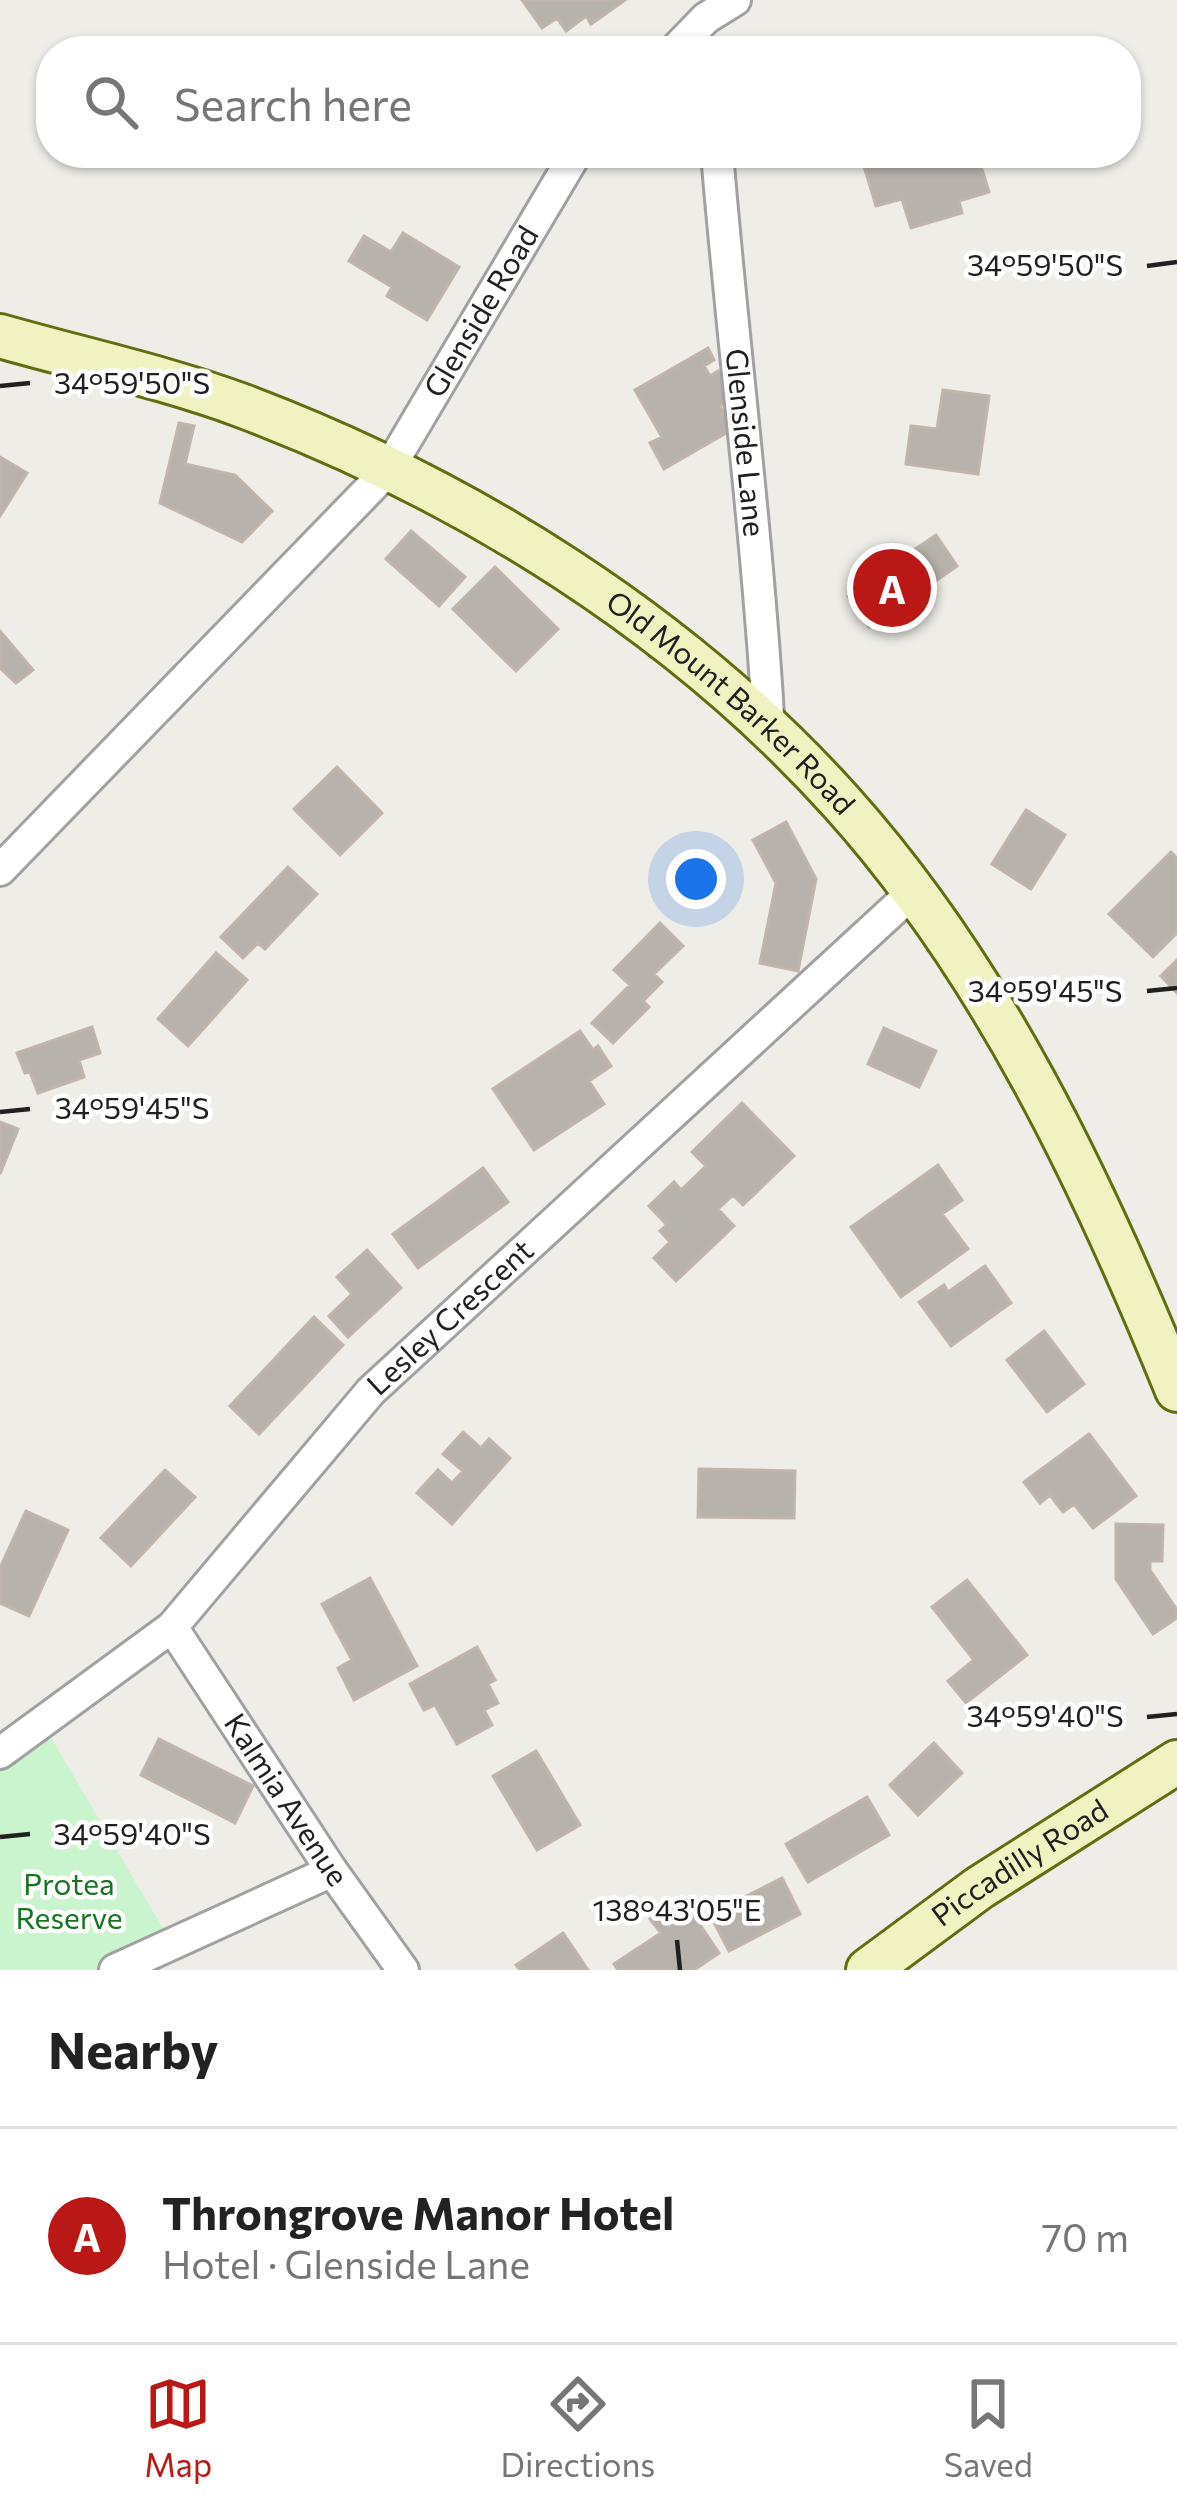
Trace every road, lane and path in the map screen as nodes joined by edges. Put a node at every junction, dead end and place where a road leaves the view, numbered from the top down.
1 (735, 0) edge
2 (701, 9) edge
3 (684, 36) edge
4 (567, 168) edge
5 (718, 168) edge
6 (0, 336) edge
7 (388, 470) junction
8 (769, 732) junction
9 (0, 870) edge
10 (913, 892) junction
11 (1177, 1390) edge
12 (172, 1627) junction
13 (0, 1753) edge
14 (1177, 1762) edge
15 (332, 1870) junction
16 (115, 1970) edge
17 (404, 1970) edge
18 (868, 1970) edge

1 - 2 street
2 - 3 street
4 - 7 street, Glenside Road
5 - 8 street, Glenside Lane
6 - 7 main road, Old Mount Barker Road
7 - 8 main road, Old Mount Barker Road
7 - 9 street
8 - 10 main road, Old Mount Barker Road
10 - 11 main road, Old Mount Barker Road
10 - 12 street, Lesley Crescent
12 - 13 street, Lesley Crescent
12 - 15 street, Kalmia Avenue
14 - 18 main road, Piccadilly Road
15 - 16 street
15 - 17 street, Kalmia Avenue

